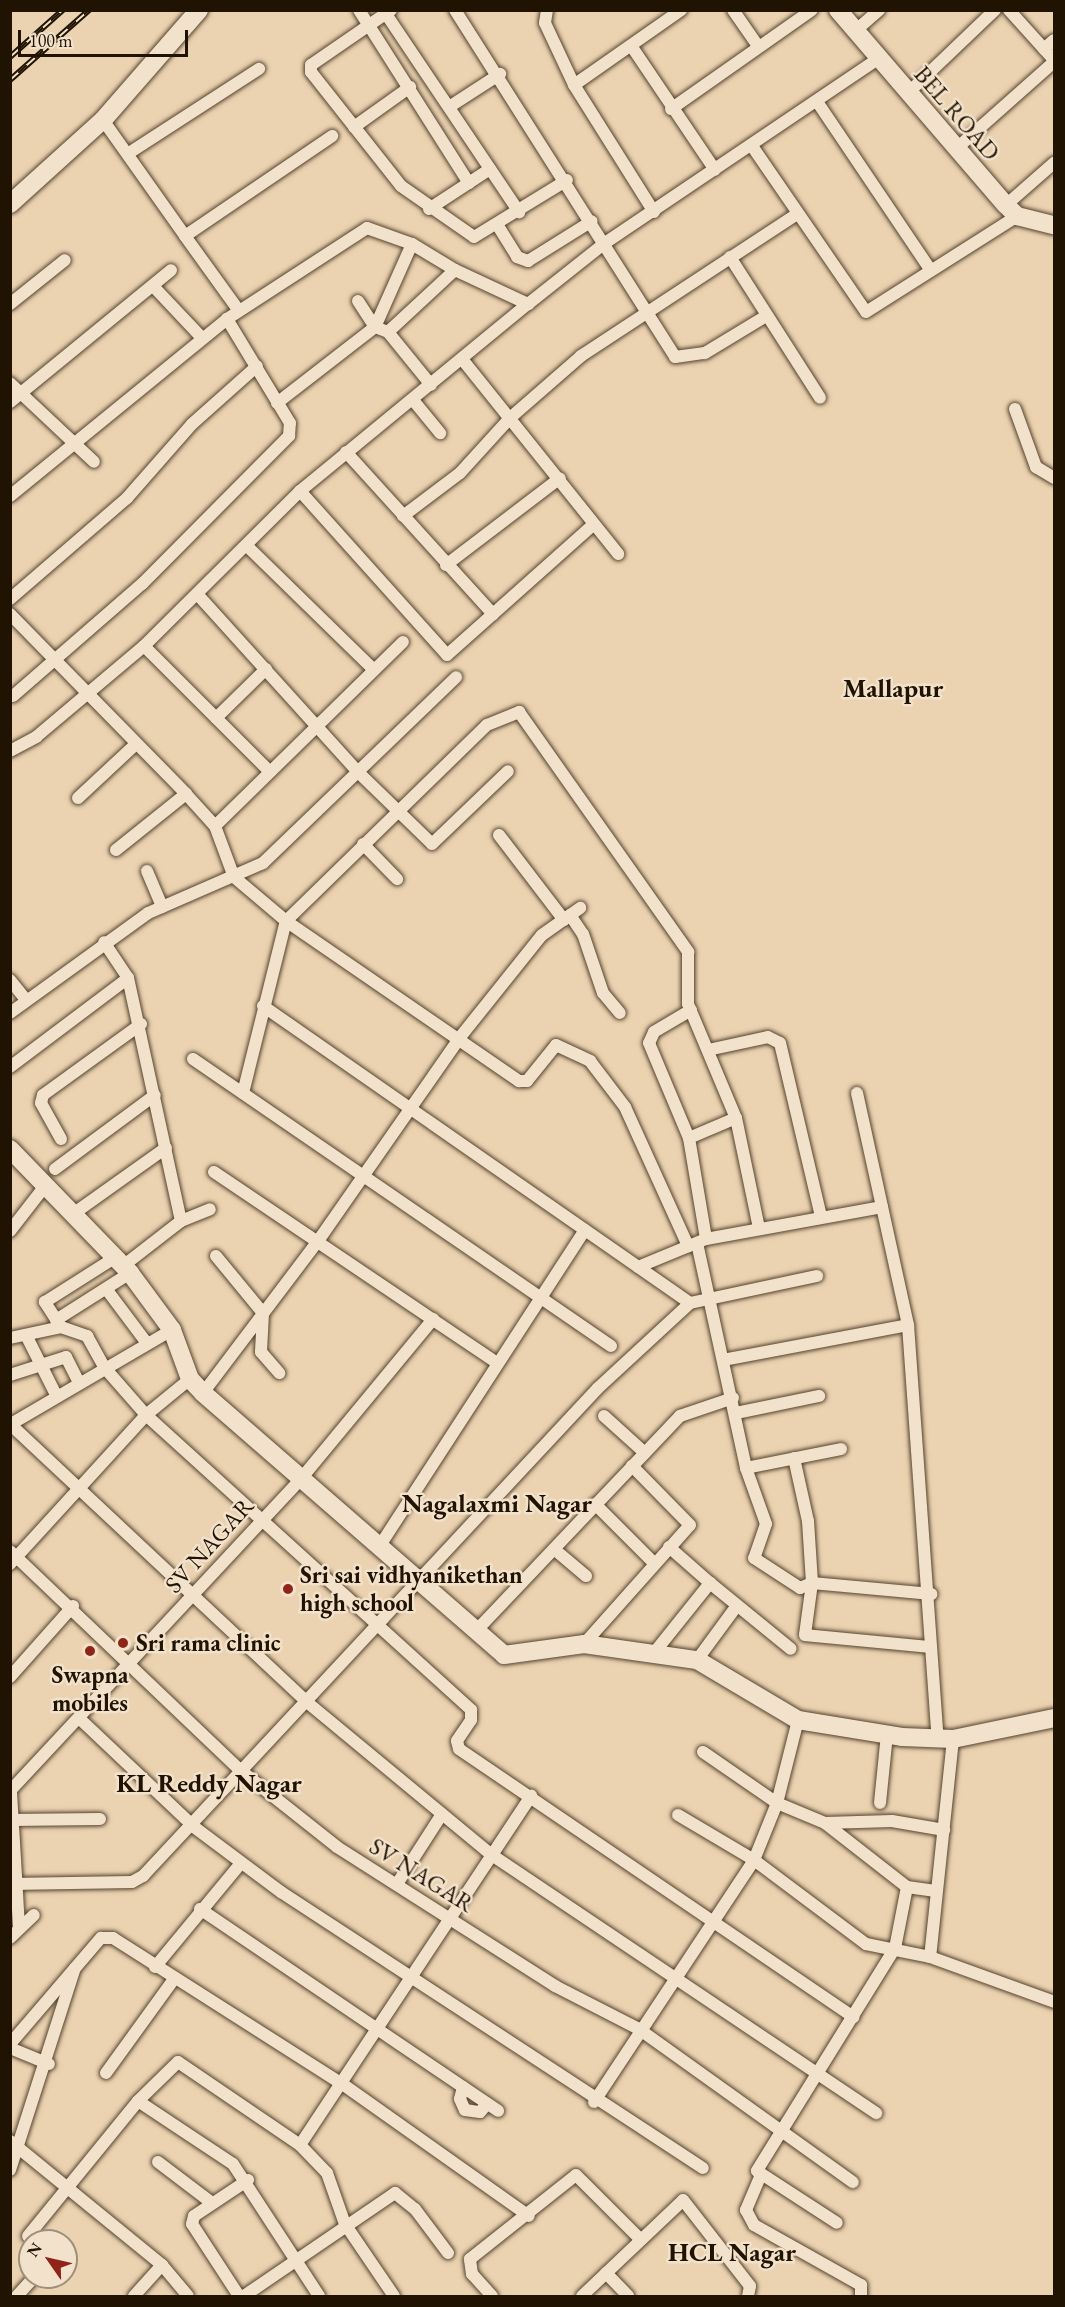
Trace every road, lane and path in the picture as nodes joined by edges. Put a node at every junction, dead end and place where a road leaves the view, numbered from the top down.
1 (199, 10) edge
2 (359, 10) edge
3 (455, 10) edge
4 (547, 10) edge
5 (681, 10) edge
6 (733, 10) edge
7 (812, 10) edge
8 (838, 10) edge
9 (879, 10) edge
10 (995, 10) edge
11 (1009, 10) edge
12 (389, 12) edge
13 (369, 24) junction
14 (855, 31) junction
15 (1054, 40) edge
16 (758, 46) junction
17 (632, 47) junction
18 (1044, 49) junction
19 (878, 59) junction
20 (1054, 61) edge
21 (259, 69) dead end
22 (500, 74) junction
23 (574, 85) junction
24 (410, 87) junction
25 (908, 93) junction
26 (818, 103) junction
27 (448, 107) junction
28 (671, 109) junction
29 (104, 120) junction
30 (354, 127) junction
31 (332, 136) dead end
32 (752, 146) junction
33 (957, 148) junction
34 (129, 153) junction
35 (1054, 163) edge
36 (490, 169) junction
37 (715, 170) junction
38 (567, 180) junction
39 (469, 183) junction
40 (10, 204) edge
41 (429, 209) junction
42 (1011, 210) junction
43 (519, 212) junction
44 (654, 212) junction
45 (797, 214) junction
46 (592, 221) junction
47 (1054, 225) edge
48 (498, 226) junction
49 (185, 236) junction
50 (605, 243) junction
51 (412, 244) junction
52 (730, 257) junction
53 (65, 260) dead end
54 (930, 269) junction
55 (171, 270) dead end
56 (455, 270) junction
57 (153, 286) junction
58 (358, 301) dead end
59 (10, 304) edge
60 (528, 304) junction
61 (648, 309) junction
62 (239, 311) junction
63 (766, 316) junction
64 (227, 319) junction
65 (375, 327) junction
66 (388, 332) junction
67 (202, 338) junction
68 (462, 359) junction
69 (257, 366) junction
70 (10, 383) edge
71 (431, 385) junction
72 (22, 393) junction
73 (820, 398) dead end
74 (413, 400) junction
75 (10, 402) edge
76 (277, 403) junction
77 (1015, 409) dead end
78 (510, 418) junction
79 (440, 433) dead end
80 (73, 442) junction
81 (346, 452) junction
82 (94, 462) dead end
83 (560, 478) junction
84 (1054, 478) edge
85 (300, 490) junction
86 (10, 496) edge
87 (403, 516) junction
88 (593, 525) junction
89 (247, 546) junction
90 (618, 554) dead end
91 (446, 565) junction
92 (198, 595) junction
93 (10, 599) edge
94 (10, 614) edge
95 (492, 614) junction
96 (403, 642) dead end
97 (144, 646) junction
98 (53, 660) junction
99 (372, 668) junction
100 (266, 669) junction
101 (456, 677) dead end
102 (88, 693) junction
103 (13, 696) dead end
104 (216, 718) junction
105 (318, 727) junction
106 (136, 744) junction
107 (10, 751) edge
108 (508, 771) dead end
109 (270, 772) junction
110 (358, 772) junction
111 (186, 794) junction
112 (78, 798) dead end
113 (398, 808) junction
114 (215, 826) junction
115 (500, 835) dead end
116 (363, 844) junction
117 (116, 850) dead end
118 (147, 872) dead end
119 (234, 877) junction
120 (397, 879) dead end
121 (162, 907) junction
122 (571, 914) junction
123 (286, 921) junction
124 (104, 942) junction
125 (128, 978) junction
126 (10, 981) edge
127 (26, 1000) junction
128 (263, 1006) junction
129 (691, 1010) junction
130 (10, 1013) edge
131 (620, 1013) dead end
132 (141, 1024) junction
133 (460, 1036) junction
134 (708, 1050) junction
135 (193, 1059) dead end
136 (10, 1067) edge
137 (243, 1093) junction
138 (857, 1093) dead end
139 (155, 1095) junction
140 (409, 1108) junction
141 (736, 1118) junction
142 (689, 1138) junction
143 (61, 1139) dead end
144 (166, 1148) junction
145 (14, 1160) edge
146 (55, 1169) dead end
147 (214, 1172) dead end
148 (361, 1175) junction
149 (45, 1186) junction
150 (882, 1207) junction
151 (210, 1209) dead end
152 (73, 1214) junction
153 (821, 1217) junction
154 (181, 1221) junction
155 (759, 1228) junction
156 (585, 1230) junction
157 (10, 1231) edge
158 (318, 1241) junction
159 (697, 1242) junction
160 (216, 1256) dead end
161 (123, 1266) junction
162 (638, 1267) junction
163 (818, 1276) dead end
164 (106, 1290) junction
165 (539, 1297) junction
166 (711, 1300) junction
167 (690, 1303) junction
168 (263, 1313) junction
169 (433, 1319) junction
170 (59, 1324) junction
171 (908, 1325) junction
172 (172, 1330) junction
173 (26, 1335) junction
174 (10, 1338) edge
175 (146, 1342) junction
176 (610, 1346) dead end
177 (723, 1360) junction
178 (496, 1362) junction
179 (38, 1363) junction
180 (104, 1367) junction
181 (279, 1372) dead end
182 (10, 1375) edge
183 (190, 1379) junction
184 (79, 1382) junction
185 (203, 1393) junction
186 (56, 1395) junction
187 (819, 1396) dead end
188 (733, 1398) junction
189 (736, 1413) junction
190 (146, 1415) junction
191 (604, 1416) dead end
192 (11, 1424) edge
193 (842, 1449) dead end
194 (645, 1453) junction
195 (794, 1458) junction
196 (632, 1466) junction
197 (746, 1468) junction
198 (300, 1480) junction
199 (77, 1491) junction
200 (595, 1504) junction
201 (257, 1521) junction
202 (379, 1547) junction
203 (669, 1547) junction
204 (554, 1548) junction
205 (13, 1557) edge
206 (653, 1562) junction
207 (586, 1576) dead end
208 (415, 1581) junction
209 (812, 1583) junction
210 (710, 1584) junction
211 (193, 1594) junction
212 (931, 1594) junction
213 (72, 1606) junction
214 (733, 1611) dead end
215 (377, 1627) junction
216 (475, 1632) junction
217 (584, 1644) junction
218 (930, 1647) junction
219 (791, 1649) dead end
220 (654, 1653) junction
221 (130, 1660) junction
222 (697, 1660) junction
223 (10, 1677) edge
224 (308, 1703) junction
225 (1054, 1718) edge
226 (81, 1720) junction
227 (798, 1720) junction
228 (887, 1734) junction
229 (946, 1739) junction
230 (703, 1752) dead end
231 (240, 1770) junction
232 (11, 1792) edge
233 (531, 1796) junction
234 (777, 1803) junction
235 (880, 1803) dead end
236 (442, 1815) junction
237 (678, 1815) dead end
238 (100, 1819) dead end
239 (13, 1820) edge
240 (825, 1822) junction
241 (194, 1827) junction
242 (944, 1830) junction
243 (492, 1855) junction
244 (754, 1860) junction
245 (241, 1863) junction
246 (14, 1884) edge
247 (397, 1884) junction
248 (907, 1887) junction
249 (936, 1891) junction
250 (200, 1909) junction
251 (34, 1915) dead end
252 (452, 1917) junction
253 (714, 1921) junction
254 (19, 1928) junction
255 (10, 1938) edge
256 (895, 1948) junction
257 (930, 1957) junction
258 (76, 1964) junction
259 (155, 1967) junction
260 (174, 1979) junction
261 (411, 1979) junction
262 (673, 1982) junction
263 (1054, 2002) edge
264 (854, 2017) junction
265 (378, 2028) junction
266 (639, 2030) junction
267 (10, 2046) edge
268 (49, 2064) junction
269 (106, 2073) dead end
270 (818, 2074) junction
271 (341, 2083) junction
272 (463, 2086) junction
273 (138, 2101) junction
274 (594, 2102) junction
275 (876, 2113) dead end
276 (778, 2133) junction
277 (15, 2144) edge
278 (300, 2145) junction
279 (158, 2162) dead end
280 (703, 2168) dead end
281 (10, 2170) edge
282 (760, 2177) junction
283 (248, 2180) junction
284 (853, 2182) dead end
285 (68, 2187) junction
286 (212, 2203) junction
287 (529, 2216) junction
288 (837, 2223) dead end
289 (345, 2224) junction
290 (34, 2229) edge
291 (640, 2239) junction
292 (448, 2253) dead end
293 (295, 2258) junction
294 (162, 2265) junction
295 (606, 2272) junction
296 (134, 2296) edge
297 (188, 2296) edge
298 (239, 2296) edge
299 (244, 2296) edge
300 (319, 2296) edge
301 (394, 2296) edge
302 (492, 2296) edge
303 (582, 2296) edge
304 (628, 2296) edge
305 (748, 2296) edge
306 (861, 2296) edge

1 - 29 street
2 - 13 street
3 - 22 street
4 - 23 street
5 - 17 street
6 - 16 street
7 - 16 street
8 - 14 street, BEL ROAD
9 - 14 street
10 - 25 street
11 - 18 street
12 - 13 street
12 - 27 street
13 - 24 street
13 - 30 street
14 - 19 street, BEL ROAD
15 - 18 street
16 - 28 street
17 - 23 street
17 - 28 street
18 - 20 street
19 - 25 street, BEL ROAD
19 - 26 street
20 - 33 street
21 - 34 street
22 - 27 street
22 - 38 street
23 - 44 street
24 - 30 street
24 - 39 street
25 - 33 street, BEL ROAD
26 - 32 street
26 - 54 street
27 - 36 street
28 - 37 street
29 - 34 street
29 - 40 street
30 - 41 street
31 - 49 street
32 - 37 street
32 - 45 street
33 - 42 street, BEL ROAD
34 - 49 street
35 - 42 street
36 - 39 street
36 - 43 street
37 - 44 street
38 - 43 street
38 - 46 street
39 - 41 street
41 - 48 street
42 - 47 street
42 - 54 street
43 - 48 street
44 - 50 street
45 - 52 street
45 - 54 street
46 - 48 street
46 - 50 street
49 - 62 street
50 - 60 street
50 - 61 street
51 - 56 street
51 - 62 street
51 - 65 street
52 - 61 street
52 - 63 street
53 - 59 street
55 - 57 street
56 - 60 street
56 - 66 street
57 - 67 street
57 - 72 street
58 - 65 street
60 - 68 street
61 - 63 street
61 - 78 street
62 - 64 street
63 - 73 street
64 - 67 street
64 - 69 street
65 - 66 street
65 - 76 street
66 - 71 street
67 - 80 street
68 - 71 street
68 - 78 street
69 - 76 street
69 - 93 street
70 - 72 street
71 - 74 street
72 - 75 street
72 - 80 street
74 - 79 street
74 - 81 street
76 - 98 street
77 - 84 street
78 - 83 street
78 - 87 street
80 - 82 street
80 - 86 street
81 - 85 street
81 - 87 street
83 - 88 street
83 - 91 street
85 - 89 street
85 - 95 street
87 - 91 street
88 - 90 street
88 - 95 street
89 - 92 street
89 - 99 street
91 - 95 street
92 - 97 street
92 - 100 street
94 - 98 street
96 - 99 street
97 - 102 street
97 - 104 street
98 - 102 street
98 - 103 street
99 - 105 street
100 - 104 street
100 - 105 street
101 - 110 street
102 - 106 street
102 - 107 street
104 - 109 street
105 - 109 street
105 - 110 street
106 - 111 street
106 - 112 street
108 - 113 street
109 - 114 street
110 - 113 street
110 - 119 street
111 - 114 street
111 - 117 street
113 - 116 street
113 - 129 street
114 - 119 street
115 - 122 street
116 - 120 street
116 - 123 street
118 - 121 street
119 - 121 street
119 - 123 street
121 - 124 street
122 - 131 street
122 - 133 street
123 - 128 street
123 - 133 street
124 - 125 street
124 - 127 street
125 - 132 street
125 - 136 street
126 - 127 street
127 - 130 street
128 - 137 street
128 - 140 street
129 - 134 street
129 - 142 street
132 - 139 street
132 - 143 street
133 - 140 street
133 - 159 street
134 - 141 street
134 - 153 street
135 - 137 street
137 - 148 street
138 - 150 street
139 - 144 street
139 - 146 street
140 - 148 street
140 - 156 street
141 - 142 street
141 - 155 street
142 - 159 street
144 - 152 street
144 - 154 street
145 - 149 street
147 - 158 street
148 - 158 street
148 - 165 street
149 - 152 street
149 - 157 street
150 - 153 street
150 - 171 street
151 - 154 street
152 - 161 street
153 - 155 street
154 - 161 street
155 - 159 street
156 - 162 street
156 - 165 street
158 - 168 street
158 - 169 street
159 - 162 street
159 - 166 street
160 - 168 street
161 - 164 street
161 - 170 street
161 - 172 street
162 - 167 street
163 - 166 street
164 - 170 street
164 - 175 street
165 - 176 street
165 - 178 street
166 - 167 street
166 - 177 street
167 - 208 street
168 - 181 street
168 - 185 street
169 - 178 street
169 - 198 street, SV NAGAR
170 - 173 street
170 - 180 street
171 - 177 street
171 - 212 street
172 - 175 street
172 - 183 street
173 - 174 street
173 - 179 street
175 - 180 street
177 - 188 street
178 - 202 street
179 - 182 street
179 - 184 street
179 - 186 street
180 - 184 street
180 - 190 street
183 - 185 street
183 - 190 street
184 - 186 street
185 - 198 street
186 - 192 street
187 - 189 street
188 - 189 street
188 - 194 street
189 - 197 street
190 - 199 street
190 - 201 street
191 - 194 street
192 - 199 street
193 - 195 street
194 - 196 street
195 - 197 street
195 - 209 street
196 - 200 street
196 - 203 street
197 - 209 street
198 - 201 street, SV NAGAR
198 - 202 street
199 - 205 street
199 - 211 street
200 - 204 street
200 - 206 street
201 - 211 street, SV NAGAR
201 - 215 street
202 - 208 street
203 - 206 street
203 - 210 street
204 - 207 street
204 - 216 street
205 - 213 street, SV NAGAR
206 - 217 street
208 - 215 street
208 - 216 street
209 - 212 street
209 - 218 street
210 - 219 street
210 - 220 street
211 - 221 street, SV NAGAR
211 - 224 street
212 - 218 street
213 - 221 street, SV NAGAR
213 - 223 street
214 - 222 street
215 - 224 street
215 - 233 street
216 - 217 street
217 - 220 street
218 - 229 street
220 - 222 street
221 - 226 street, SV NAGAR
221 - 231 street, SV NAGAR
222 - 227 street
224 - 231 street
224 - 236 street
225 - 229 street
226 - 232 street, SV NAGAR
226 - 241 street
227 - 228 street
227 - 234 street
228 - 229 street
228 - 235 street
229 - 242 street
230 - 234 street
231 - 241 street
231 - 247 street, SV NAGAR
232 - 239 street
233 - 243 street
233 - 253 street
234 - 240 street
234 - 244 street
236 - 243 street
236 - 247 street
237 - 244 street
238 - 239 street
239 - 246 street
240 - 242 street
240 - 248 street
241 - 245 street
241 - 246 street
242 - 249 street
243 - 252 street
243 - 262 street
244 - 253 street
244 - 256 street
245 - 250 street
245 - 261 street
246 - 254 street
247 - 252 street, SV NAGAR
248 - 249 street
248 - 256 street
249 - 257 street
250 - 259 street
250 - 265 street
251 - 254 street
252 - 261 street
252 - 266 street, SV NAGAR
253 - 262 street
253 - 264 street
254 - 255 street
256 - 257 street
256 - 264 street
257 - 263 street
258 - 259 street
258 - 267 street
258 - 268 street
259 - 260 street
260 - 269 street
260 - 271 street
261 - 265 street
261 - 274 street
262 - 266 street
262 - 270 street
264 - 270 street
265 - 271 street
265 - 272 street
266 - 274 street
266 - 276 street, SV NAGAR
267 - 268 street
268 - 277 street
270 - 275 street
270 - 276 street
271 - 278 street
271 - 287 street
272 - 272 street
273 - 278 street
273 - 283 street
273 - 285 street
274 - 280 street
276 - 282 street
276 - 284 street, SV NAGAR
277 - 281 street
277 - 285 street
278 - 289 street
279 - 286 street
282 - 288 street
282 - 306 street
283 - 286 street
283 - 293 street
285 - 290 street
285 - 294 street
286 - 298 street
287 - 291 street
287 - 302 street
289 - 292 street
289 - 293 street
289 - 301 street
291 - 295 street
291 - 305 street
293 - 299 street
293 - 300 street
294 - 296 street
294 - 297 street
295 - 303 street
295 - 304 street

